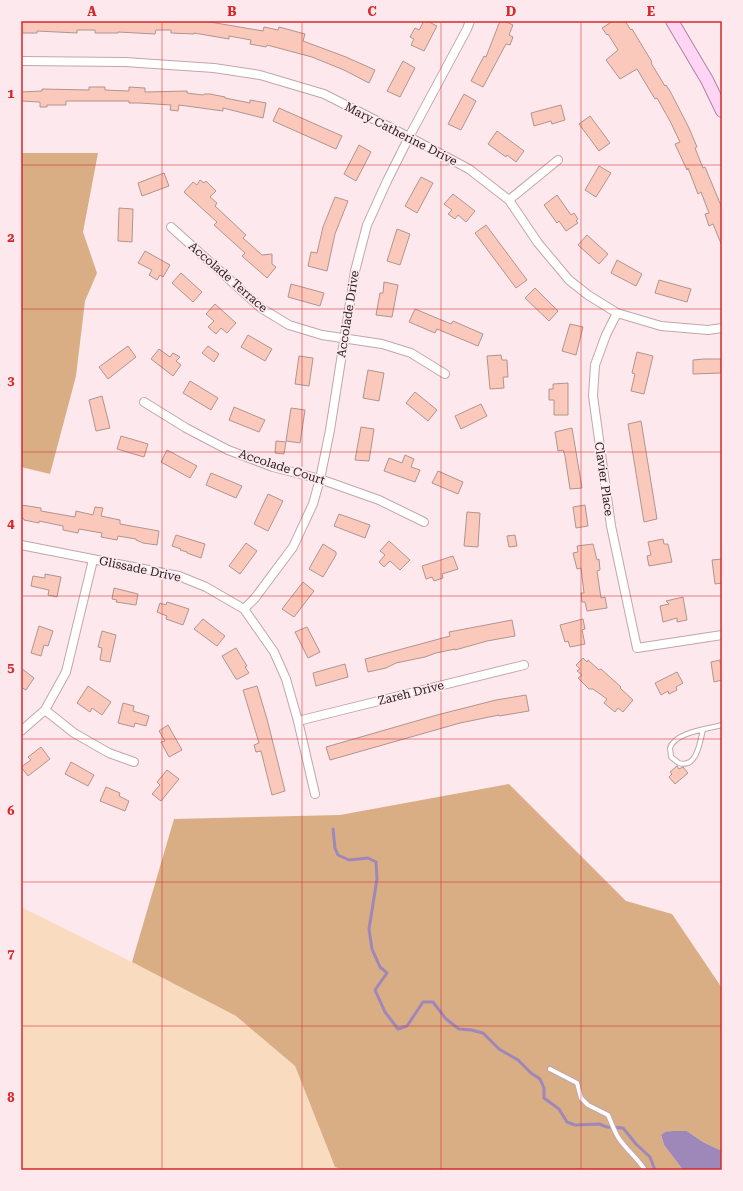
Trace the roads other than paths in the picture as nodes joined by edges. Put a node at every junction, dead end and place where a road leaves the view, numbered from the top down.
1 (470, 21) edge
2 (672, 21) edge
3 (21, 61) edge
4 (722, 111) edge
5 (409, 137) junction
6 (558, 160) dead end
7 (509, 200) junction
8 (171, 226) dead end
9 (617, 313) junction
10 (722, 328) edge
11 (344, 338) junction
12 (445, 374) dead end
13 (144, 402) dead end
14 (320, 479) junction
15 (424, 522) dead end
16 (21, 545) edge
17 (93, 560) junction
18 (244, 608) junction
19 (722, 635) edge
20 (524, 664) dead end
21 (45, 710) junction
22 (298, 721) junction
23 (722, 725) edge
24 (703, 730) junction
25 (21, 731) edge
26 (134, 762) dead end
27 (315, 794) dead end
28 (550, 1069) dead end
29 (645, 1170) edge

1 - 5 street, Accolade Drive
2 - 4 main road
3 - 5 street, Mary Catherine Drive
5 - 7 street, Mary Catherine Drive
5 - 11 street, Accolade Drive
6 - 7 street
7 - 9 street, Mary Catherine Drive
8 - 11 street, Accolade Terrace
9 - 10 street, Mary Catherine Drive
9 - 19 street, Clavier Place
11 - 12 street, Accolade Terrace
11 - 14 street, Accolade Drive
13 - 14 street, Accolade Court
14 - 15 street, Accolade Court
14 - 18 street, Accolade Drive
16 - 17 street, Glissade Drive
17 - 18 street, Glissade Drive
17 - 21 street
18 - 22 street, Glissade Drive
20 - 22 street, Zareh Drive
21 - 25 street
21 - 26 street
22 - 27 street, Glissade Drive
23 - 24 lane
24 - 24 lane
28 - 29 lane

